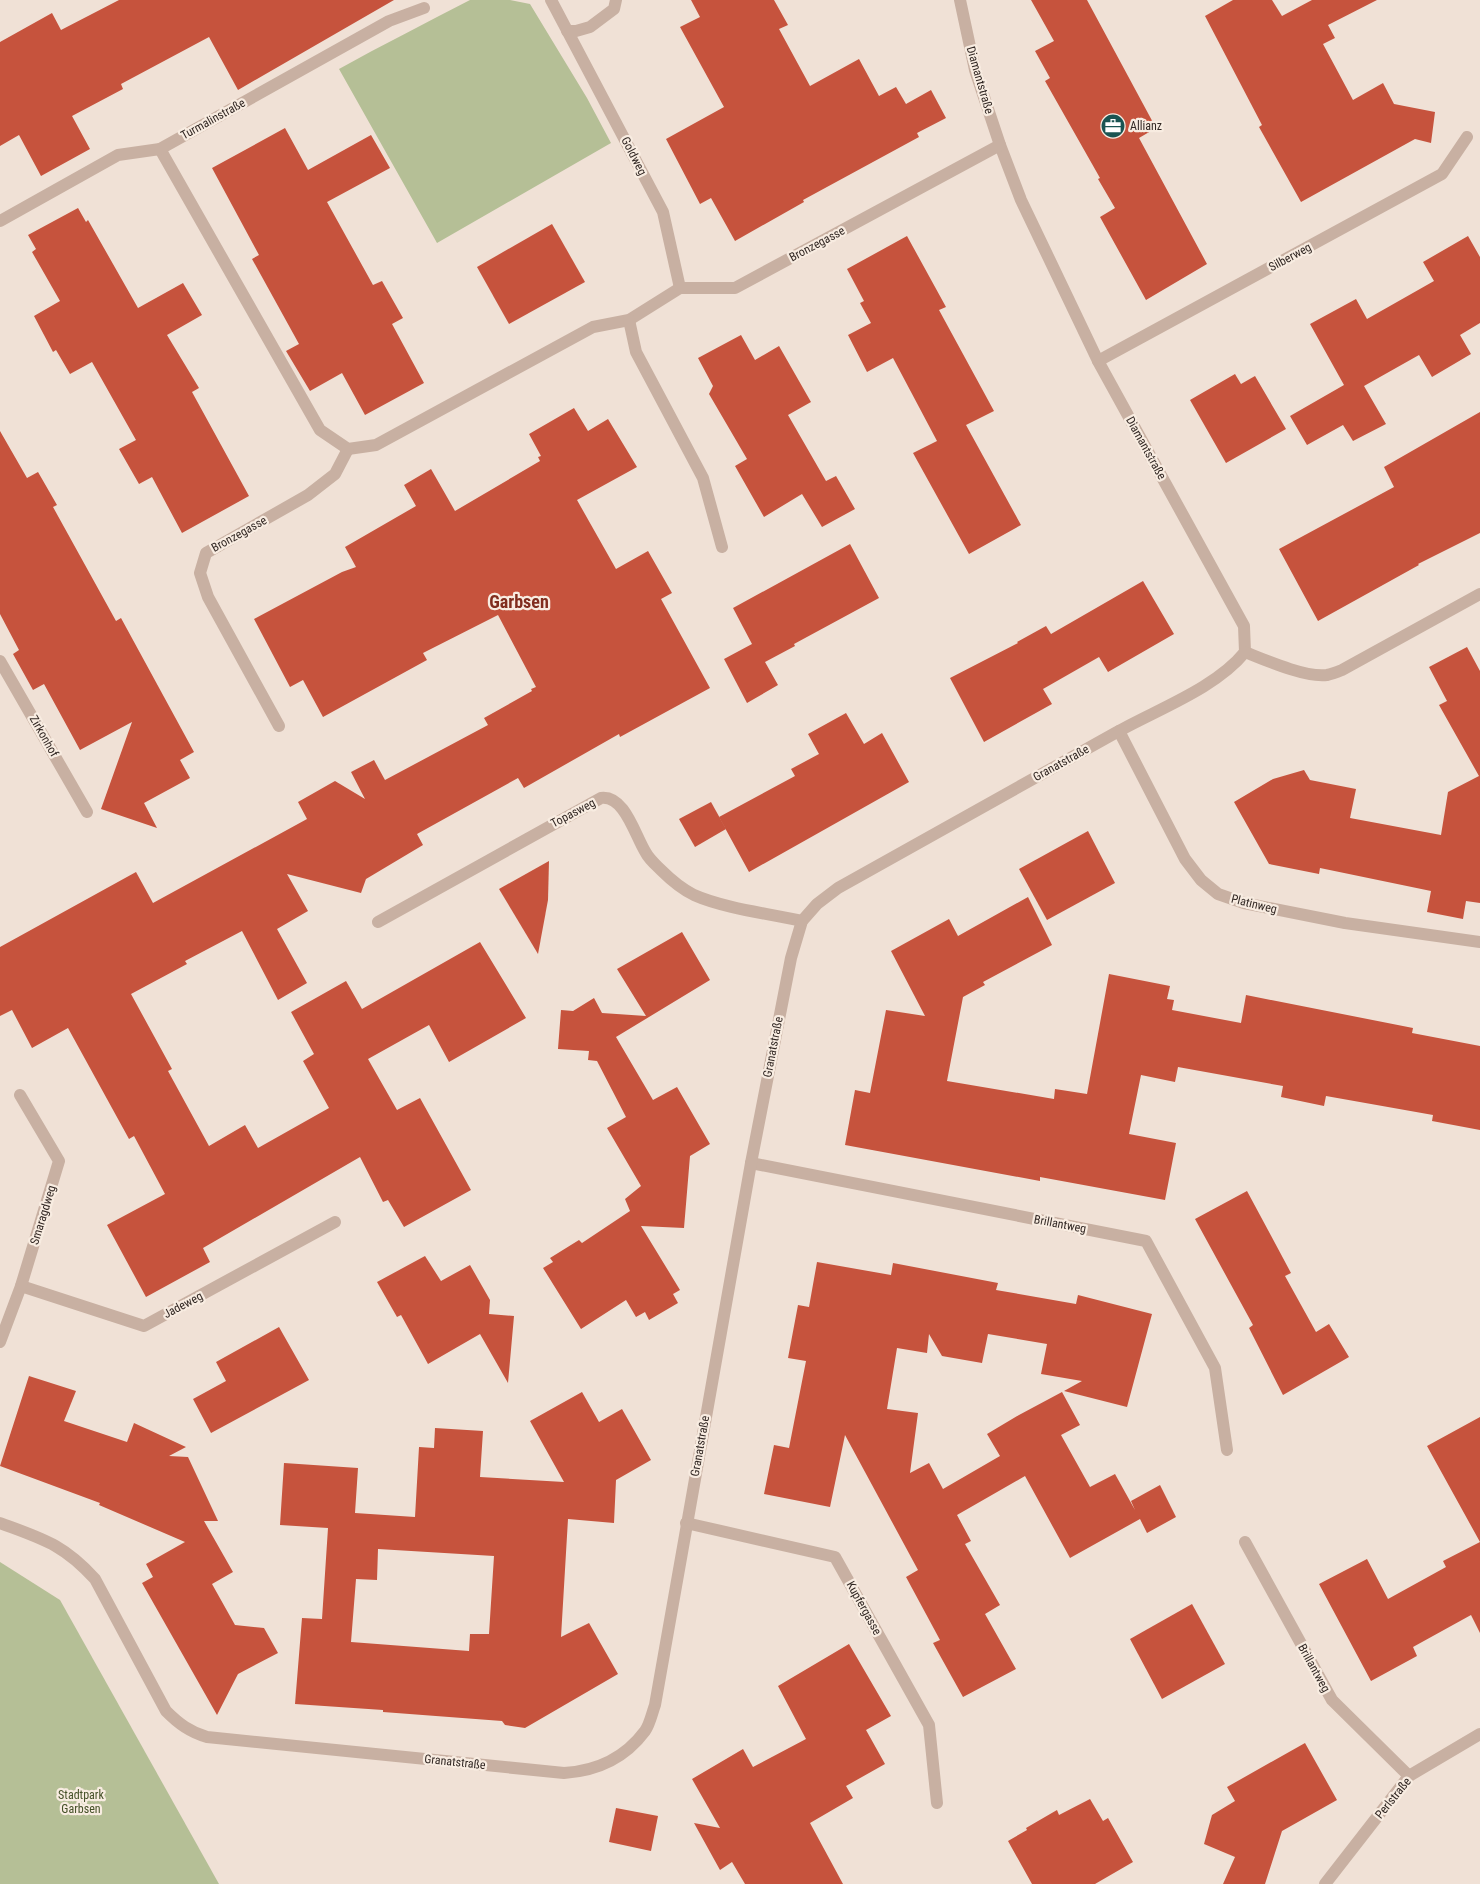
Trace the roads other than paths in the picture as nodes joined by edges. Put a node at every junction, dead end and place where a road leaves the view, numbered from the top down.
1 (551, 0) edge
2 (616, 0) edge
3 (960, 0) edge
4 (424, 8) dead end
5 (567, 31) junction
6 (1467, 137) dead end
7 (1000, 145) junction
8 (160, 149) junction
9 (0, 221) edge
10 (680, 288) junction
11 (629, 320) junction
12 (1098, 361) junction
13 (348, 449) junction
14 (722, 547) dead end
15 (1480, 594) edge
16 (1245, 652) junction
17 (0, 661) edge
18 (279, 726) dead end
19 (1119, 731) junction
20 (87, 812) dead end
21 (802, 921) junction
22 (378, 922) dead end
23 (1480, 942) edge
24 (20, 1095) dead end
25 (750, 1163) junction
26 (335, 1222) dead end
27 (21, 1286) junction
28 (0, 1342) edge
29 (1227, 1450) dead end
30 (0, 1523) edge
31 (686, 1523) junction
32 (1245, 1542) dead end
33 (1480, 1734) edge
34 (1409, 1776) junction
35 (938, 1803) dead end
36 (1325, 1884) edge

1 - 5 street, Goldweg
2 - 5 street
3 - 7 street, Diamantstraße
4 - 8 street, Turmalinstraße
5 - 10 street, Goldweg
6 - 12 street, Silberweg
7 - 10 street, Bronzegasse
7 - 12 street, Diamantstraße
8 - 9 street, Turmalinstraße
8 - 13 street
10 - 11 street
11 - 13 street
11 - 14 street
12 - 16 street, Diamantstraße
13 - 18 street, Bronzegasse
15 - 16 street
16 - 19 street, Granatstraße
17 - 20 street, Zirkonhof
19 - 21 street, Granatstraße
19 - 23 street, Platinweg
21 - 22 street, Topasweg
21 - 25 street, Granatstraße
24 - 27 street, Smaragdweg
25 - 29 street, Brillantweg
25 - 31 street, Granatstraße
26 - 27 street, Jadeweg
27 - 28 street, Smaragdweg
30 - 31 street, Granatstraße
31 - 35 street, Kupfergasse
32 - 34 street, Brillantweg
33 - 34 street, Perlstraße
34 - 36 street, Perlstraße

